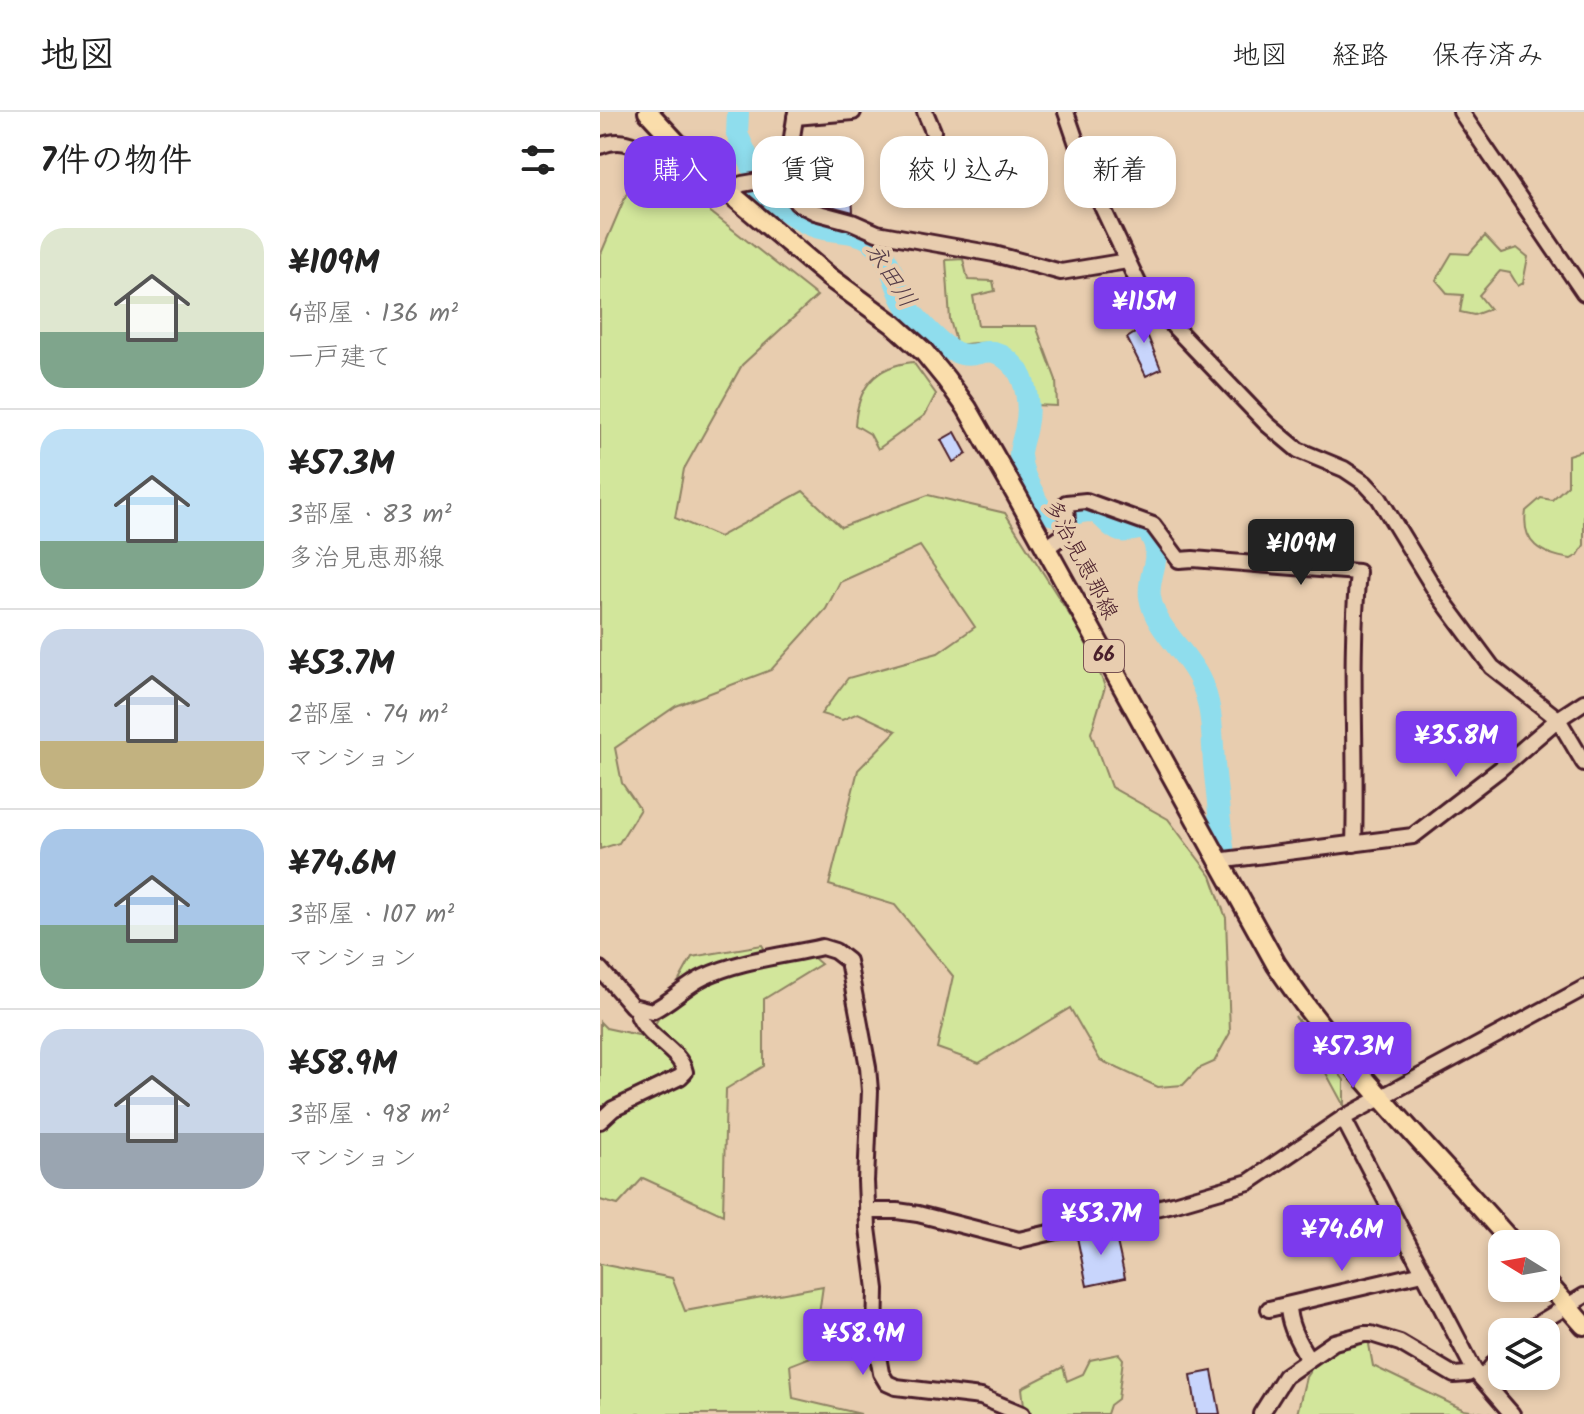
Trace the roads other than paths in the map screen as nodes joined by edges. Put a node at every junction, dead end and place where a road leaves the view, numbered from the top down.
1 (648, 112) edge
2 (853, 112) edge
3 (925, 112) edge
4 (1066, 112) edge
5 (1461, 112) edge
6 (796, 115) edge
7 (933, 131) dead end
8 (670, 136) edge
9 (792, 136) edge
10 (624, 141) edge
11 (600, 146) edge
12 (736, 197) edge
13 (807, 208) edge
14 (1127, 261) junction
15 (1584, 293) edge
16 (1046, 548) junction
17 (1584, 702) edge
18 (1558, 719) junction
19 (1584, 763) edge
20 (1354, 844) junction
21 (1217, 861) junction
22 (600, 969) edge
23 (1584, 988) edge
24 (640, 1010) junction
25 (1382, 1096) junction
26 (1343, 1118) junction
27 (600, 1121) edge
28 (867, 1211) junction
29 (1501, 1230) edge
30 (1423, 1273) junction
31 (1584, 1296) edge
32 (1560, 1298) edge
33 (1288, 1305) junction
34 (1566, 1305) junction
35 (1269, 1309) dead end
36 (1546, 1318) edge
37 (1584, 1325) edge
38 (1309, 1359) junction
39 (1488, 1365) edge
40 (1478, 1374) junction
41 (1022, 1414) edge
42 (1261, 1414) edge
43 (1512, 1414) edge

1 - 8 main road, 多治見恵那線 / 66
2 - 6 street
3 - 7 street
4 - 14 street
5 - 15 street
6 - 9 street
10 - 11 street
12 - 16 main road, 多治見恵那線 / 66
13 - 14 street
14 - 18 street
16 - 20 street
16 - 21 main road, 多治見恵那線 / 66
17 - 18 street
18 - 19 street
18 - 20 street
20 - 21 street
21 - 25 main road, 多治見恵那線 / 66
22 - 24 street
23 - 25 street
24 - 27 street
24 - 28 street
25 - 26 street
25 - 29 main road, 多治見恵那線 / 66
26 - 28 street
26 - 30 street
28 - 41 street
30 - 33 street
30 - 40 street
31 - 34 street
32 - 34 main road
33 - 35 street
33 - 38 street
34 - 36 street
34 - 37 main road
38 - 40 street
38 - 42 street
39 - 40 street
40 - 43 street

